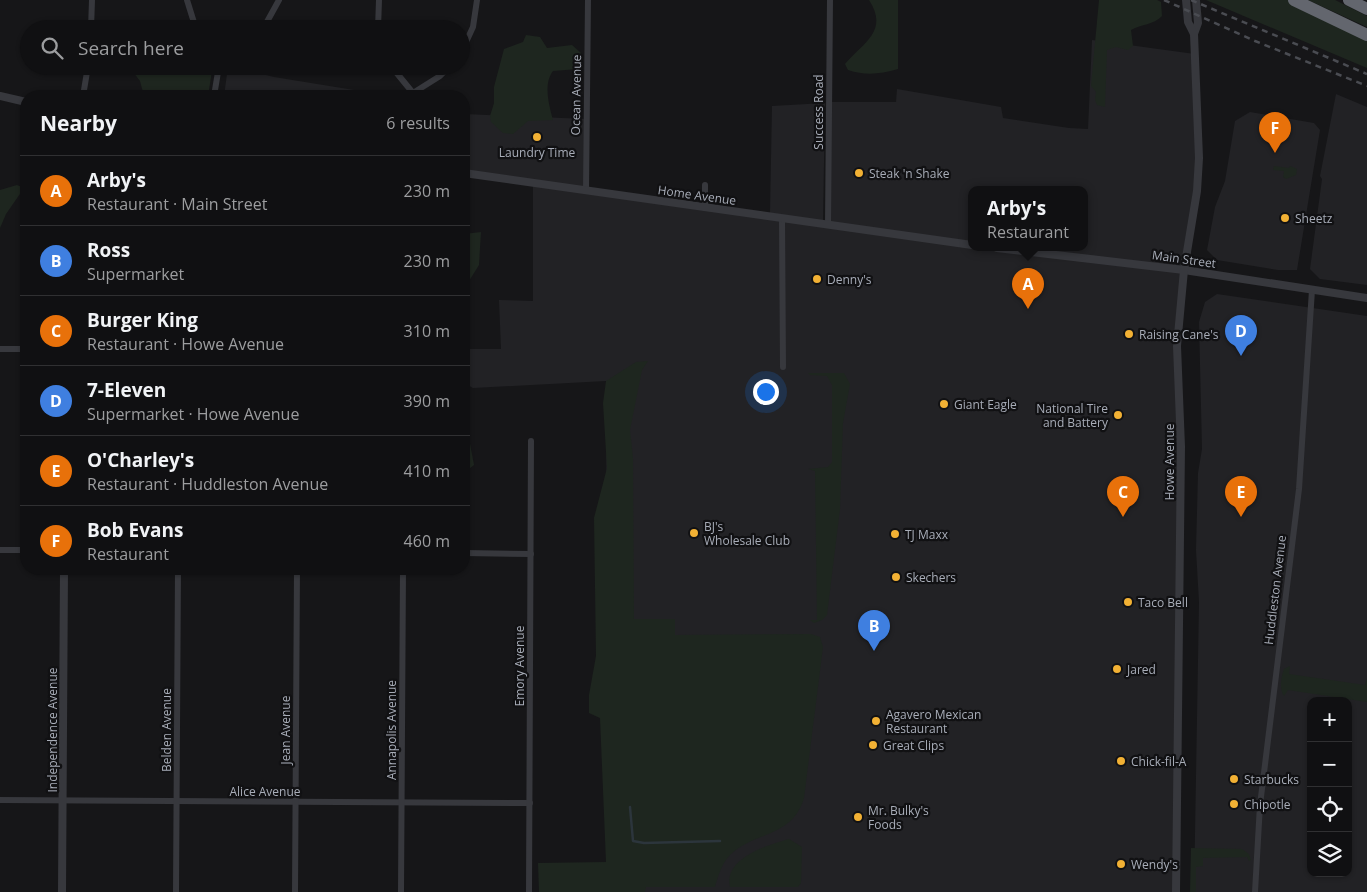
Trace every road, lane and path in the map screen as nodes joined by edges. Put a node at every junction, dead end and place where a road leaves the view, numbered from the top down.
1 (92, 0) edge
2 (187, 0) edge
3 (279, 0) edge
4 (379, 0) edge
5 (477, 0) edge
6 (588, 0) edge
7 (830, 0) edge
8 (1186, 0) edge
9 (1196, 0) edge
10 (1294, 0) edge
11 (1349, 0) edge
12 (1367, 9) edge
13 (91, 20) edge
14 (193, 20) edge
15 (268, 20) edge
16 (378, 20) edge
17 (470, 34) edge
18 (1194, 34) junction
19 (1367, 35) edge
20 (86, 75) edge
21 (218, 75) edge
22 (398, 75) edge
23 (441, 75) edge
24 (84, 90) edge
25 (215, 90) edge
26 (409, 90) edge
27 (420, 90) edge
28 (0, 96) edge
29 (20, 101) edge
30 (470, 175) edge
31 (705, 185) dead end
32 (586, 191) junction
33 (705, 208) junction
34 (782, 219) junction
35 (828, 225) junction
36 (968, 244) edge
37 (1022, 251) edge
38 (1184, 270) junction
39 (1312, 290) junction
40 (1367, 298) edge
41 (0, 349) edge
42 (20, 349) edge
43 (783, 367) dead end
44 (530, 441) dead end
45 (0, 550) edge
46 (20, 550) edge
47 (470, 553) edge
48 (531, 554) junction
49 (64, 575) edge
50 (178, 575) edge
51 (297, 575) edge
52 (403, 575) edge
53 (0, 800) edge
54 (63, 800) junction
55 (178, 801) junction
56 (296, 802) junction
57 (402, 803) junction
58 (530, 803) junction
59 (62, 892) edge
60 (176, 892) edge
61 (295, 892) edge
62 (401, 892) edge
63 (529, 892) edge
64 (1176, 892) edge
65 (1255, 892) edge

1 - 13 street
2 - 14 street
3 - 15 street
4 - 16 street
5 - 17 street
6 - 32 street, Ocean Avenue
7 - 35 street, Success Road
8 - 18 street, Howe Avenue
9 - 18 street, Howe Avenue
10 - 19 highway
11 - 12 highway
18 - 38 street, Howe Avenue
20 - 24 street
21 - 25 street
22 - 26 street
23 - 27 street
28 - 29 street
30 - 32 street, Home Avenue
31 - 33 street
32 - 33 street, Home Avenue
33 - 34 street, Home Avenue
34 - 35 street, Home Avenue
34 - 43 street
35 - 36 street, Home Avenue
37 - 38 street, Main Street
38 - 39 street, Main Street
38 - 64 street, Howe Avenue
39 - 40 street, Main Street
39 - 65 street, Huddleston Avenue
41 - 42 street
44 - 48 street, Emory Avenue
45 - 46 street
47 - 48 street
48 - 58 street, Emory Avenue
49 - 54 street, Independence Avenue
50 - 55 street, Belden Avenue
51 - 56 street, Jean Avenue
52 - 57 street, Annapolis Avenue
53 - 54 street, Alice Avenue
54 - 55 street, Alice Avenue
54 - 59 street, Independence Avenue
55 - 56 street, Alice Avenue
55 - 60 street, Belden Avenue
56 - 57 street, Alice Avenue
56 - 61 street, Jean Avenue
57 - 58 street, Alice Avenue
57 - 62 street, Annapolis Avenue
58 - 63 street, Emory Avenue

